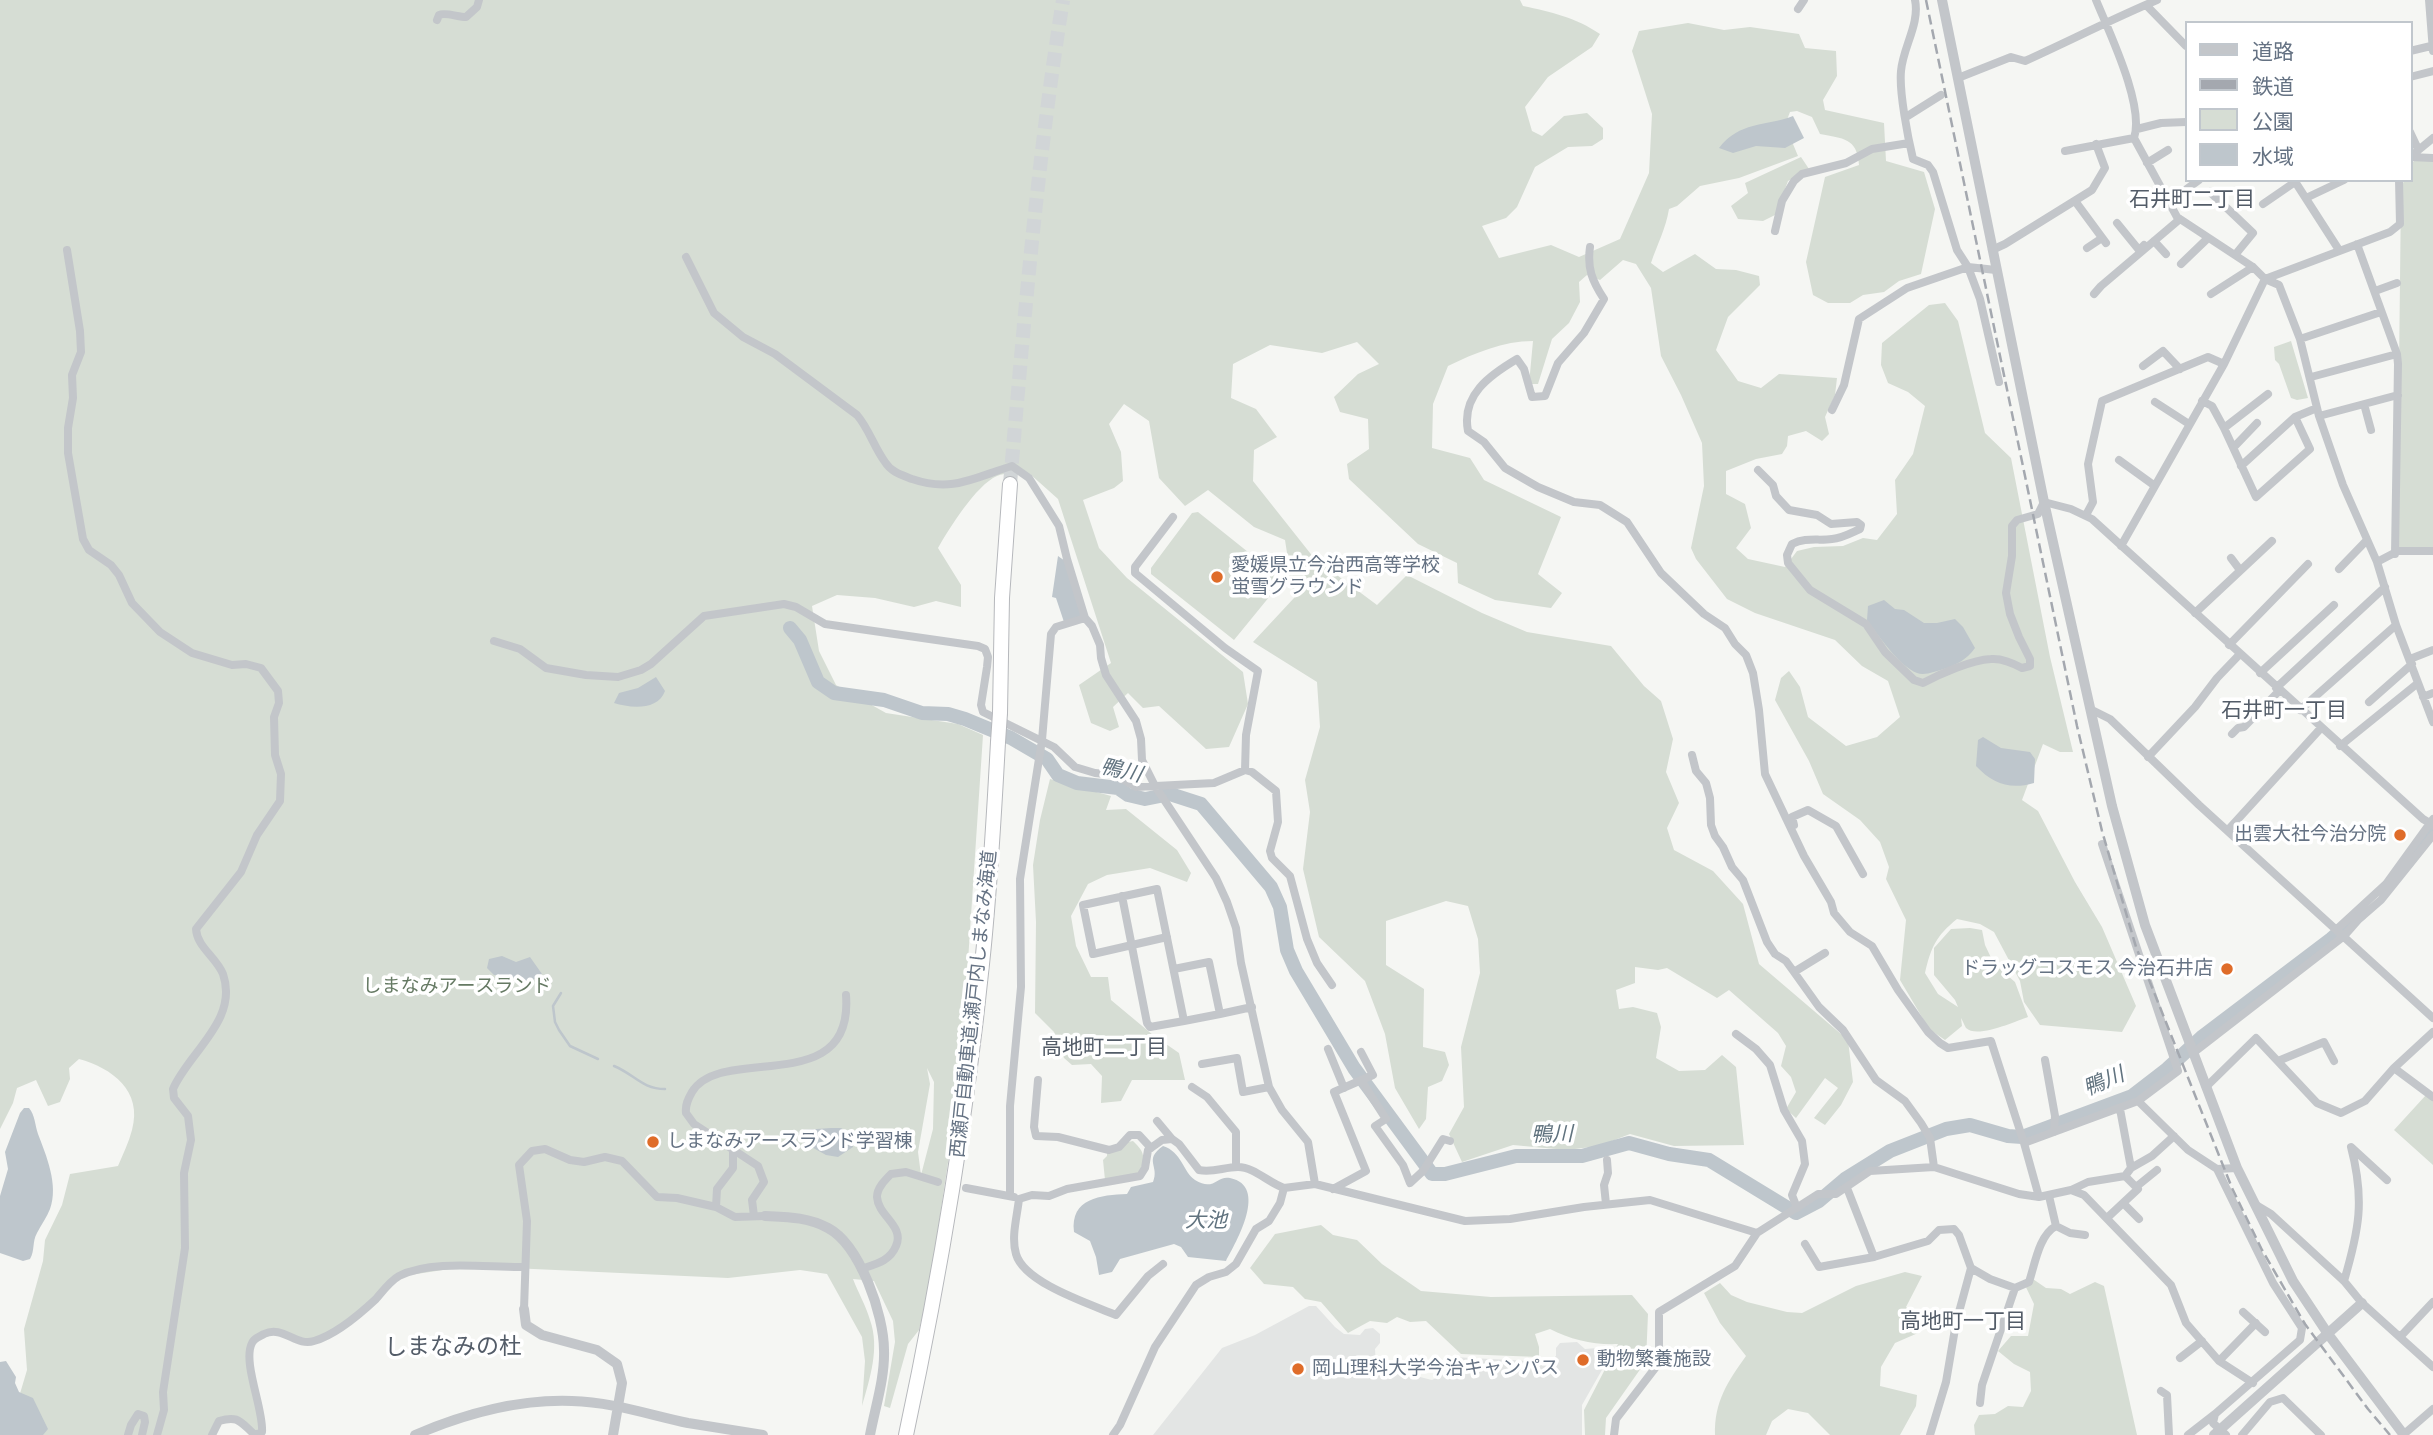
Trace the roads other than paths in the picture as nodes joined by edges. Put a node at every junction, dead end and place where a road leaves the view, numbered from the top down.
1 (479, 0) edge
2 (1804, 0) edge
3 (1915, 0) edge
4 (1942, 0) edge
5 (2096, 0) edge
6 (2157, 0) edge
7 (2429, 0) edge
8 (2146, 5) junction
9 (1798, 9) dead end
10 (437, 20) dead end
11 (2106, 23) junction
12 (2184, 44) edge
13 (2432, 49) edge
14 (2412, 51) edge
15 (2433, 71) edge
16 (2412, 76) edge
17 (1958, 78) junction
18 (1941, 95) dead end
19 (1906, 117) junction
20 (2184, 122) edge
21 (2137, 129) junction
22 (2134, 138) junction
23 (2412, 138) edge
24 (2433, 138) edge
25 (1909, 143) junction
26 (2096, 144) junction
27 (2418, 149) junction
28 (2065, 150) dead end
29 (2168, 150) dead end
30 (2412, 155) edge
31 (2412, 157) edge
32 (2433, 158) edge
33 (2147, 163) junction
34 (2196, 182) edge
35 (2294, 182) edge
36 (2296, 182) edge
37 (2340, 182) edge
38 (2399, 182) edge
39 (2210, 192) dead end
40 (2306, 198) junction
41 (2075, 201) junction
42 (2169, 202) junction
43 (2263, 204) dead end
44 (2180, 219) junction
45 (2117, 223) dead end
46 (1775, 231) dead end
47 (2208, 237) junction
48 (2153, 242) junction
49 (2357, 244) junction
50 (1590, 247) dead end
51 (2087, 248) dead end
52 (67, 250) dead end
53 (1992, 250) junction
54 (2339, 250) junction
55 (2166, 254) dead end
56 (2235, 255) junction
57 (686, 257) dead end
58 (2181, 264) dead end
59 (1968, 267) junction
60 (2253, 267) junction
61 (1996, 271) junction
62 (2265, 279) junction
63 (2397, 283) dead end
64 (2375, 291) junction
65 (2211, 294) dead end
66 (2094, 295) dead end
67 (2381, 312) junction
68 (2300, 339) junction
69 (2397, 354) junction
70 (2224, 365) junction
71 (2143, 366) dead end
72 (2180, 369) junction
73 (2311, 376) junction
74 (1998, 382) dead end
75 (2268, 394) dead end
76 (2398, 395) junction
77 (2202, 401) junction
78 (2155, 402) dead end
79 (2364, 404) junction
80 (1832, 410) dead end
81 (2318, 412) junction
82 (2295, 417) junction
83 (2257, 422) dead end
84 (2189, 424) junction
85 (2224, 428) junction
86 (2371, 430) dead end
87 (2234, 447) junction
88 (2119, 460) dead end
89 (2241, 466) junction
90 (1758, 470) dead end
91 (1010, 484) tunnel mouth
92 (2155, 486) junction
93 (2044, 502) junction
94 (2086, 515) junction
95 (1173, 517) dead end
96 (2367, 540) junction
97 (2272, 541) dead end
98 (2121, 546) junction
99 (2433, 551) edge
100 (2395, 554) junction
101 (2231, 558) dead end
102 (2377, 562) junction
103 (2308, 564) dead end
104 (2240, 569) junction
105 (2339, 569) dead end
106 (2385, 587) junction
107 (2334, 605) dead end
108 (2195, 613) junction
109 (1085, 618) junction
110 (2396, 625) junction
111 (494, 641) dead end
112 (2229, 645) junction
113 (2433, 650) edge
114 (2239, 655) junction
115 (2411, 662) junction
116 (2260, 673) junction
117 (2418, 683) junction
118 (2278, 690) junction
119 (2433, 693) edge
120 (2423, 697) junction
121 (2369, 702) dead end
122 (2091, 710) junction
123 (2300, 710) junction
124 (2433, 722) edge
125 (2321, 728) junction
126 (2232, 734) dead end
127 (1042, 740) junction
128 (2340, 746) junction
129 (1692, 755) dead end
130 (2148, 757) junction
131 (1245, 770) junction
132 (1155, 786) junction
133 (2432, 823) edge
134 (2228, 830) junction
135 (1795, 835) junction
136 (2429, 839) edge
137 (2102, 844) dead end
138 (1863, 874) dead end
139 (1122, 896) junction
140 (2337, 929) junction
141 (2344, 936) junction
142 (1167, 937) junction
143 (1133, 945) junction
144 (1825, 953) dead end
145 (1174, 968) junction
146 (1794, 972) junction
147 (1332, 985) dead end
148 (846, 995) dead end
149 (1252, 1007) junction
150 (1220, 1014) junction
151 (2433, 1018) edge
152 (1184, 1021) junction
153 (2433, 1032) edge
154 (1736, 1034) dead end
155 (1328, 1049) dead end
156 (1361, 1052) dead end
157 (2193, 1053) junction
158 (2046, 1060) dead end
159 (2278, 1061) junction
160 (2334, 1061) dead end
161 (1202, 1064) dead end
162 (2394, 1069) junction
163 (1038, 1080) dead end
164 (1361, 1080) junction
165 (1192, 1087) dead end
166 (1269, 1087) junction
167 (1344, 1087) junction
168 (2206, 1087) junction
169 (2433, 1097) edge
170 (2138, 1101) junction
171 (2120, 1108) junction
172 (1157, 1121) dead end
173 (2054, 1131) junction
174 (2174, 1136) junction
175 (1172, 1139) junction
176 (1450, 1141) dead end
177 (2024, 1143) junction
178 (1151, 1148) junction
179 (733, 1149) junction
180 (1606, 1160) dead end
181 (1236, 1167) junction
182 (1934, 1167) junction
183 (2131, 1168) junction
184 (2237, 1168) junction
185 (2217, 1169) junction
186 (2157, 1170) dead end
187 (2125, 1176) junction
188 (2387, 1180) dead end
189 (938, 1182) dead end
190 (1315, 1184) junction
191 (2136, 1187) junction
192 (966, 1188) dead end
193 (1284, 1188) junction
194 (1847, 1188) junction
195 (1333, 1189) junction
196 (2071, 1191) junction
197 (1010, 1196) junction
198 (2044, 1196) junction
199 (1020, 1199) junction
200 (2123, 1203) junction
201 (1606, 1204) junction
202 (2256, 1205) junction
203 (716, 1207) junction
204 (1797, 1208) junction
205 (754, 1216) junction
206 (765, 1216) joint
207 (2107, 1218) junction
208 (2139, 1219) dead end
209 (2056, 1226) junction
210 (1757, 1233) junction
211 (2085, 1235) dead end
212 (1805, 1244) dead end
213 (1874, 1256) junction
214 (1163, 1264) dead end
215 (525, 1267) junction
216 (1971, 1268) junction
217 (861, 1269) junction
218 (2344, 1281) junction
219 (2015, 1288) junction
220 (2433, 1302) edge
221 (2362, 1303) junction
222 (524, 1309) joint
223 (2243, 1312) dead end
224 (2256, 1323) junction
225 (2265, 1332) dead end
226 (2328, 1334) junction
227 (2400, 1337) junction
228 (2202, 1341) junction
229 (2180, 1358) dead end
230 (2218, 1361) junction
231 (2433, 1367) edge
232 (2253, 1383) junction
233 (2161, 1391) dead end
234 (1980, 1403) dead end
235 (619, 1407) junction
236 (2433, 1409) edge
237 (2215, 1414) junction
238 (2220, 1433) edge
239 (128, 1435) edge
240 (142, 1435) edge
241 (157, 1435) edge
242 (212, 1435) edge
243 (415, 1435) edge
244 (614, 1435) edge
245 (757, 1435) edge
246 (763, 1435) edge
247 (870, 1435) edge
248 (906, 1435) edge
249 (1113, 1435) edge
250 (1614, 1435) edge
251 (1930, 1435) edge
252 (2169, 1435) edge
253 (2189, 1435) edge
254 (2242, 1435) edge
255 (2321, 1435) edge
256 (2404, 1435) edge

1 - 10 street
2 - 9 street
3 - 19 street
4 - 17 street
5 - 11 street
6 - 8 street
7 - 13 street
8 - 11 street
8 - 12 street
11 - 17 street
11 - 21 street
13 - 14 street
15 - 16 street
17 - 53 street
18 - 19 street
19 - 25 street
20 - 21 street
21 - 22 street
22 - 26 street
22 - 33 street
23 - 27 street
24 - 27 street
25 - 46 street
25 - 59 street
26 - 28 street
26 - 41 street
27 - 30 street
29 - 33 street
31 - 32 street
33 - 42 street
34 - 42 street
35 - 43 street
36 - 40 street
37 - 40 street
38 - 49 street
39 - 56 street
40 - 54 street
41 - 51 street
41 - 53 street
42 - 44 street
44 - 47 street
44 - 48 street
45 - 48 street
47 - 56 street
47 - 58 street
48 - 55 street
48 - 66 street
49 - 54 street
49 - 64 street
50 - 135 street
52 - 241 street
53 - 61 street
54 - 62 street
56 - 60 street
57 - 109 street
59 - 61 street
59 - 74 street
59 - 80 street
60 - 62 street
60 - 65 street
61 - 93 street
62 - 68 street
62 - 70 street
63 - 64 street
64 - 67 street
67 - 68 street
67 - 69 street
68 - 73 street
69 - 73 street
69 - 76 street
70 - 72 street
70 - 77 street
71 - 72 street
72 - 94 street
73 - 81 street
75 - 85 street
76 - 79 street
76 - 100 street
77 - 84 street
77 - 85 street
78 - 84 street
79 - 81 street
79 - 86 street
81 - 82 street
81 - 96 street
82 - 89 street
82 - 89 street
83 - 87 street
84 - 92 street
85 - 87 street
87 - 89 street
88 - 92 street
90 - 93 street
91 - 248 highway, 西瀬戸自動車道;瀬戸内しまなみ海道, bridge
92 - 98 street
93 - 94 street
93 - 122 street
94 - 98 street
95 - 131 street
96 - 102 street
96 - 105 street
97 - 104 street
98 - 108 street
99 - 100 street
100 - 102 street
101 - 104 street
102 - 106 street
103 - 112 street
104 - 108 street
106 - 110 street
106 - 118 street
107 - 116 street
108 - 112 street
109 - 127 street
109 - 132 street
110 - 115 street
110 - 123 street
111 - 127 street
112 - 114 street
113 - 115 street
114 - 116 street
114 - 130 street
115 - 117 street
115 - 121 street
116 - 118 street
117 - 120 street
117 - 128 street
118 - 123 street
118 - 126 street
119 - 120 street
120 - 124 street
122 - 130 street
122 - 157 street
123 - 125 street
125 - 128 street
125 - 134 street
127 - 132 street
127 - 197 street
128 - 133 street
129 - 146 street
130 - 134 street
131 - 132 street
131 - 147 street
132 - 149 street
133 - 136 street
134 - 140 street
135 - 138 street
135 - 177 street
136 - 140 street
136 - 141 street
137 - 170 street
139 - 142 street
139 - 143 street
139 - 143 street
140 - 141 street
141 - 151 street
141 - 157 street
142 - 143 street
142 - 145 street
143 - 152 street
144 - 146 street
145 - 150 street
145 - 152 street
146 - 182 street
148 - 179 street
149 - 150 street
149 - 166 street
150 - 152 street
153 - 162 street
154 - 204 street
155 - 167 street
156 - 164 street
157 - 168 street
158 - 173 street
159 - 160 street
159 - 162 street
159 - 168 street
161 - 166 street
162 - 169 street
163 - 178 street
164 - 167 street
164 - 176 street
165 - 181 street
166 - 190 street
167 - 195 street
168 - 184 street
170 - 171 street
170 - 174 street
171 - 173 street
171 - 183 street
172 - 175 street
173 - 177 street
174 - 183 street
174 - 185 street
175 - 178 street
175 - 181 street
177 - 198 street
178 - 199 street
179 - 203 street
179 - 205 street
180 - 201 street
181 - 193 street
182 - 194 street
182 - 198 street
183 - 187 street
184 - 185 street
184 - 202 street
185 - 232 street
186 - 191 street
187 - 191 street
187 - 196 street
188 - 218 street
189 - 217 street
190 - 193 street
190 - 195 street
191 - 200 street
192 - 197 street
193 - 249 street
194 - 204 street
194 - 213 street
195 - 201 street
196 - 198 street
196 - 207 street
197 - 199 street
198 - 209 street
199 - 214 street
200 - 207 street
200 - 208 street
201 - 210 street
202 - 218 street
202 - 226 street
203 - 205 street
203 - 215 street
204 - 210 street
205 - 206 street
206 - 217 street
207 - 228 street
209 - 211 street
209 - 219 street
210 - 250 street
212 - 213 street
213 - 216 street
215 - 222 street
215 - 242 street
216 - 219 street
216 - 251 street
217 - 247 street
218 - 221 street
219 - 234 street
220 - 227 street
221 - 226 street
221 - 227 street
222 - 235 street
223 - 224 street
224 - 225 street
224 - 230 street
226 - 238 street
226 - 256 street
227 - 231 street
228 - 229 street
228 - 230 street
230 - 232 street
232 - 237 street
233 - 252 street
235 - 243 street
235 - 244 street
235 - 245 street
236 - 256 street
237 - 238 street
237 - 253 street
239 - 240 street
245 - 246 street
254 - 255 street

